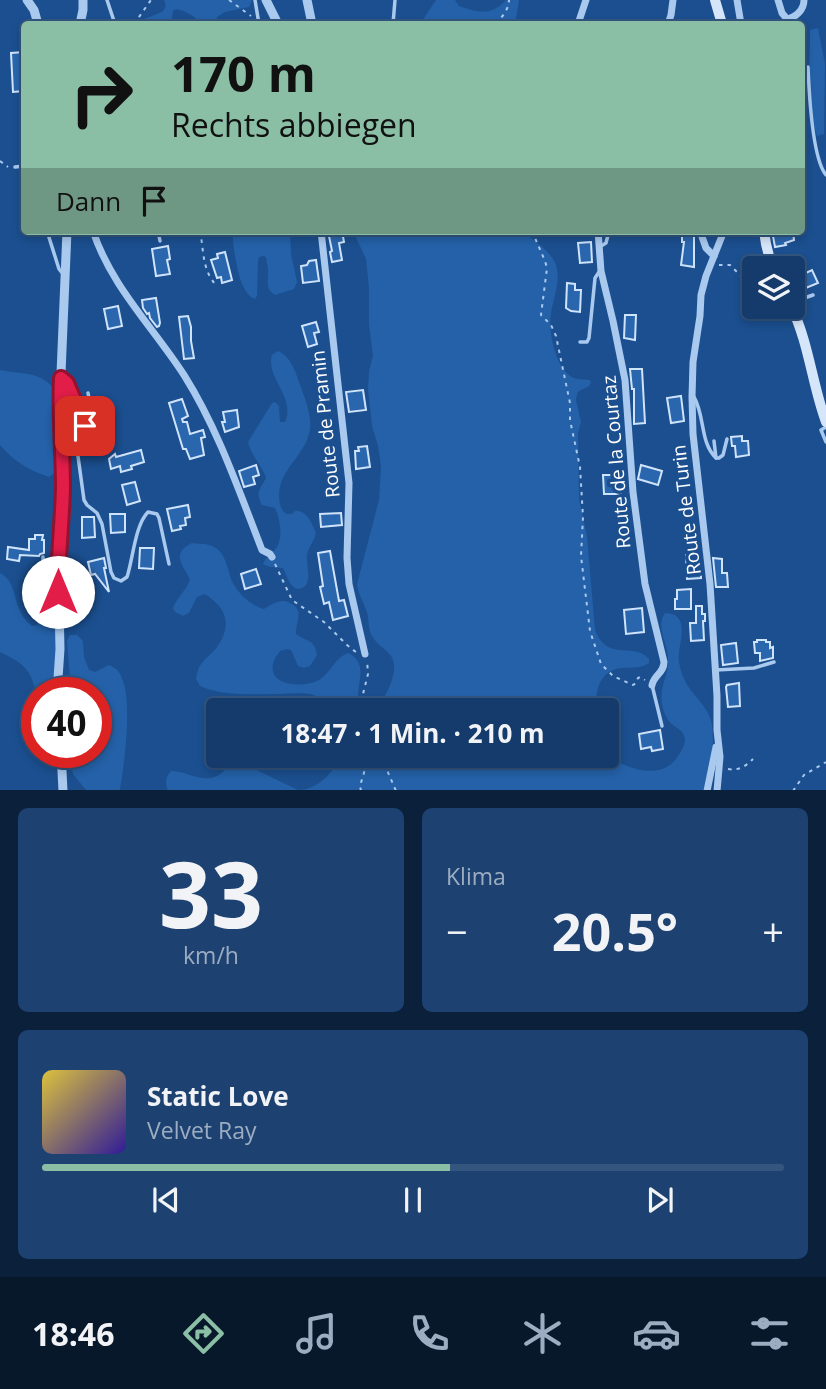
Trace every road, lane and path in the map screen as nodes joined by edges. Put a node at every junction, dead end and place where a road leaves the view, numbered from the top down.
1 (27, 0) edge
2 (83, 0) edge
3 (107, 0) edge
4 (151, 0) edge
5 (229, 0) edge
6 (255, 0) edge
7 (266, 0) edge
8 (307, 0) edge
9 (395, 0) edge
10 (509, 0) edge
11 (586, 0) edge
12 (673, 0) edge
13 (715, 0) edge
14 (737, 0) edge
15 (778, 0) edge
16 (804, 0) edge
17 (37, 21) edge
18 (81, 21) edge
19 (114, 21) edge
20 (136, 21) edge
21 (255, 21) edge
22 (258, 21) edge
23 (276, 21) edge
24 (312, 21) edge
25 (393, 21) edge
26 (498, 21) edge
27 (579, 21) edge
28 (669, 21) edge
29 (721, 21) edge
30 (740, 21) edge
31 (808, 67) dead end
32 (0, 161) edge
33 (21, 166) edge
34 (15, 167) joint
35 (826, 175) edge
36 (48, 235) edge
37 (67, 235) edge
38 (94, 235) edge
39 (159, 235) edge
40 (201, 235) edge
41 (321, 235) edge
42 (534, 235) edge
43 (598, 235) edge
44 (608, 235) edge
45 (701, 235) edge
46 (722, 235) edge
47 (765, 235) edge
48 (160, 241) dead end
49 (599, 247) junction
50 (714, 256) junction
51 (769, 256) edge
52 (714, 265) dead end
53 (601, 271) junction
54 (65, 274) junction
55 (742, 277) edge
56 (217, 286) dead end
57 (813, 295) dead end
58 (805, 298) edge
59 (797, 319) edge
60 (580, 342) dead end
61 (61, 378) junction
62 (88, 393) dead end
63 (692, 397) junction
64 (60, 412) junction
65 (826, 424) edge
66 (727, 439) dead end
67 (714, 440) dead end
68 (826, 442) edge
69 (716, 458) junction
70 (43, 557) dead end
71 (272, 557) joint
72 (169, 564) dead end
73 (58, 592) junction
74 (361, 653) junction
75 (774, 662) dead end
76 (716, 670) junction
77 (58, 677) edge
78 (649, 683) junction
79 (362, 698) edge
80 (662, 726) dead end
81 (719, 745) junction
82 (754, 759) dead end
83 (826, 762) edge
84 (720, 767) junction
85 (62, 768) edge
86 (365, 768) edge
87 (386, 768) edge
88 (63, 790) edge
89 (361, 790) edge
90 (396, 790) edge
91 (707, 790) edge
92 (718, 790) edge
93 (793, 790) edge

1 - 17 street
2 - 18 street
3 - 19 lane
4 - 20 path
5 - 21 path
6 - 22 lane
7 - 23 street
8 - 24 street
9 - 25 lane
10 - 26 path
11 - 27 street
12 - 28 street
13 - 29 main road
14 - 30 street
15 - 16 street
31 - 35 lane
32 - 34 path
33 - 34 lane
36 - 54 lane
37 - 54 street
38 - 71 street
39 - 48 lane
40 - 56 path
41 - 74 street, Route de Pramin
42 - 78 path
43 - 49 street, Route de la Courtaz
44 - 49 lane
45 - 50 street
46 - 50 street, Route de Turin
47 - 51 main road
49 - 53 street, Route de la Courtaz
50 - 63 street, Route de Turin
52 - 55 path
53 - 60 lane
53 - 78 street, Route de la Courtaz
54 - 61 street
57 - 58 lane
59 - 65 main road
61 - 62 lane
61 - 64 street
63 - 69 lane
63 - 76 street, Route de Turin
64 - 72 lane
64 - 73 street
65 - 68 lane
66 - 69 lane
67 - 69 lane
70 - 73 lane
71 - 74 path
73 - 77 street
74 - 79 path
75 - 76 lane
76 - 81 street, Route de Turin
78 - 80 lane
81 - 84 street, Route de Turin
81 - 91 street
82 - 84 path
83 - 93 path
84 - 92 street, Route de Turin
85 - 88 street
86 - 89 path
87 - 90 path

